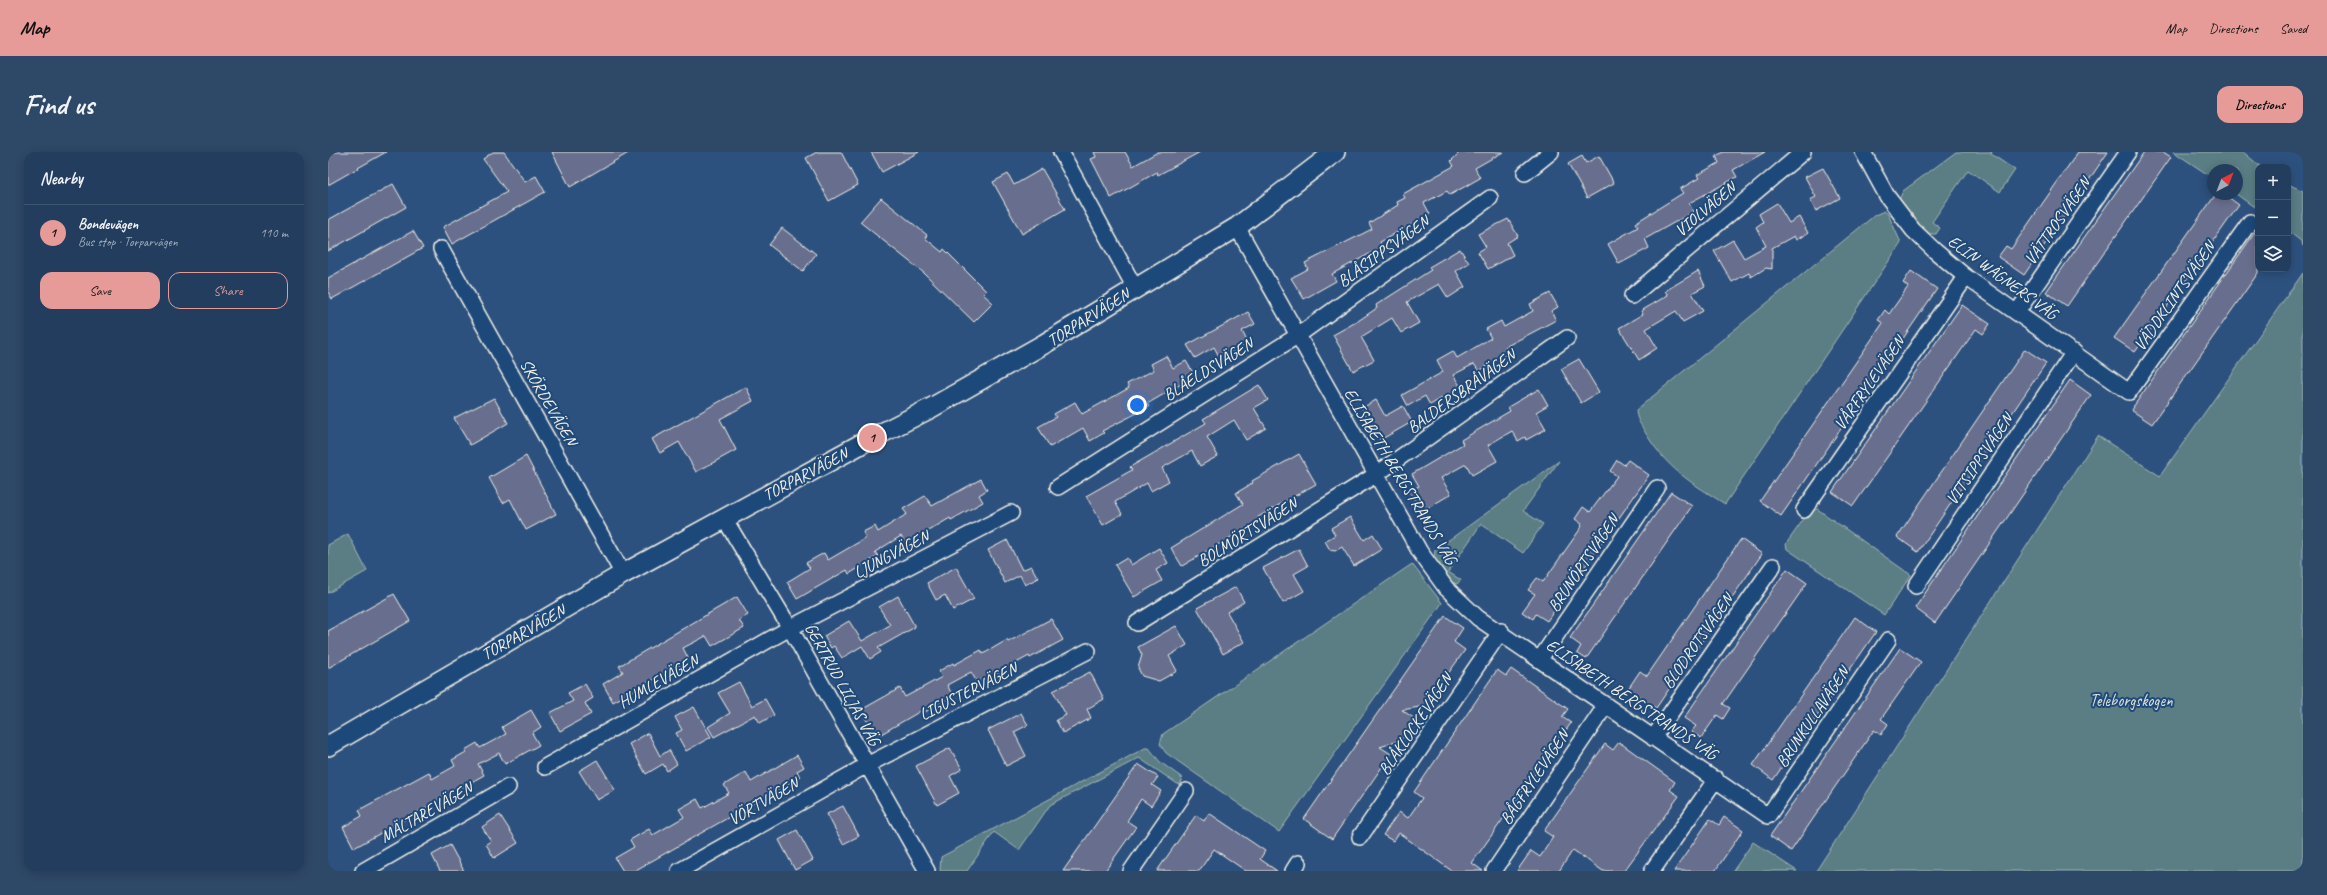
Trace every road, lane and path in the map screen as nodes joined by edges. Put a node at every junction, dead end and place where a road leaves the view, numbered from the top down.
1 (1061, 152) edge
2 (1335, 152) edge
3 (1551, 152) edge
4 (1803, 152) edge
5 (1863, 152) edge
6 (2128, 152) edge
7 (1525, 173) dead end
8 (1490, 198) dead end
9 (2250, 222) dead end
10 (1237, 227) junction
11 (441, 249) dead end
12 (1966, 277) junction
13 (1135, 288) junction
14 (1632, 296) dead end
15 (2017, 312) junction
16 (1297, 336) junction
17 (1567, 338) dead end
18 (2074, 352) junction
19 (2129, 392) joint
20 (1377, 474) junction
21 (1058, 487) dead end
22 (1657, 488) dead end
23 (1804, 510) dead end
24 (1011, 513) dead end
25 (724, 518) junction
26 (1773, 566) dead end
27 (623, 574) junction
28 (1916, 586) dead end
29 (1137, 623) dead end
30 (790, 628) junction
31 (1501, 632) junction
32 (1888, 640) dead end
33 (1088, 651) dead end
34 (1540, 659) junction
35 (1606, 705) junction
36 (1653, 738) junction
37 (328, 746) edge
38 (866, 765) junction
39 (545, 767) dead end
40 (1716, 779) junction
41 (508, 787) dead end
42 (1186, 791) dead end
43 (1768, 816) joint
44 (1360, 837) dead end
45 (363, 871) edge
46 (679, 871) edge
47 (927, 871) edge
48 (1131, 871) edge
49 (1494, 871) edge
50 (1652, 871) edge

1 - 13 street
2 - 10 street, TORPARVÄGEN
3 - 7 street
4 - 14 street, VIOLVÄGEN
5 - 12 street, ELIN WÄGNERS VÄG
6 - 15 street, VÄTTROSVÄGEN
8 - 16 street, BLÅSIPPSVÄGEN
9 - 19 street, VÄDDKLINTSVÄGEN
10 - 13 street, TORPARVÄGEN
10 - 16 street, ELISABETH BERGSTRANDS VÄG
11 - 27 street, SKÖRDEVÄGEN
12 - 15 street, ELIN WÄGNERS VÄG
12 - 23 street, VÅRFRYLEVÄGEN
13 - 25 street, TORPARVÄGEN
15 - 18 street, ELIN WÄGNERS VÄG
16 - 20 street, ELISABETH BERGSTRANDS VÄG
16 - 21 street, BLÅELDSVÄGEN
17 - 20 street, BALDERSBRÅVÄGEN
18 - 19 street, ELIN WÄGNERS VÄG
18 - 28 street, VITSIPPSVÄGEN
20 - 29 street, BOLMÖRTSVÄGEN
20 - 31 street, ELISABETH BERGSTRANDS VÄG
22 - 34 street, BRUNÖRTSVÄGEN
24 - 30 street, LJUNGVÄGEN
25 - 27 street, TORPARVÄGEN
25 - 30 street, GERTRUD LILJAS VÄG
26 - 36 street, BLODROTSVÄGEN
27 - 37 street, TORPARVÄGEN
30 - 38 street, GERTRUD LILJAS VÄG
30 - 39 street, HUMLEVÄGEN
31 - 34 street, ELISABETH BERGSTRANDS VÄG
31 - 44 street, BLÅKLOCKEVÄGEN
32 - 43 street, BRUNKULLAVÄGEN
33 - 38 street, LIGUSTERVÄGEN
34 - 35 street, ELISABETH BERGSTRANDS VÄG
35 - 36 street, ELISABETH BERGSTRANDS VÄG
35 - 49 street, BÅGFRYLEVÄGEN
36 - 40 street, ELISABETH BERGSTRANDS VÄG
38 - 46 street, VÖRTVÄGEN
38 - 47 street, GERTRUD LILJAS VÄG
40 - 43 street, ELISABETH BERGSTRANDS VÄG
40 - 50 street
41 - 45 street, MÄLTAREVÄGEN
42 - 48 street

